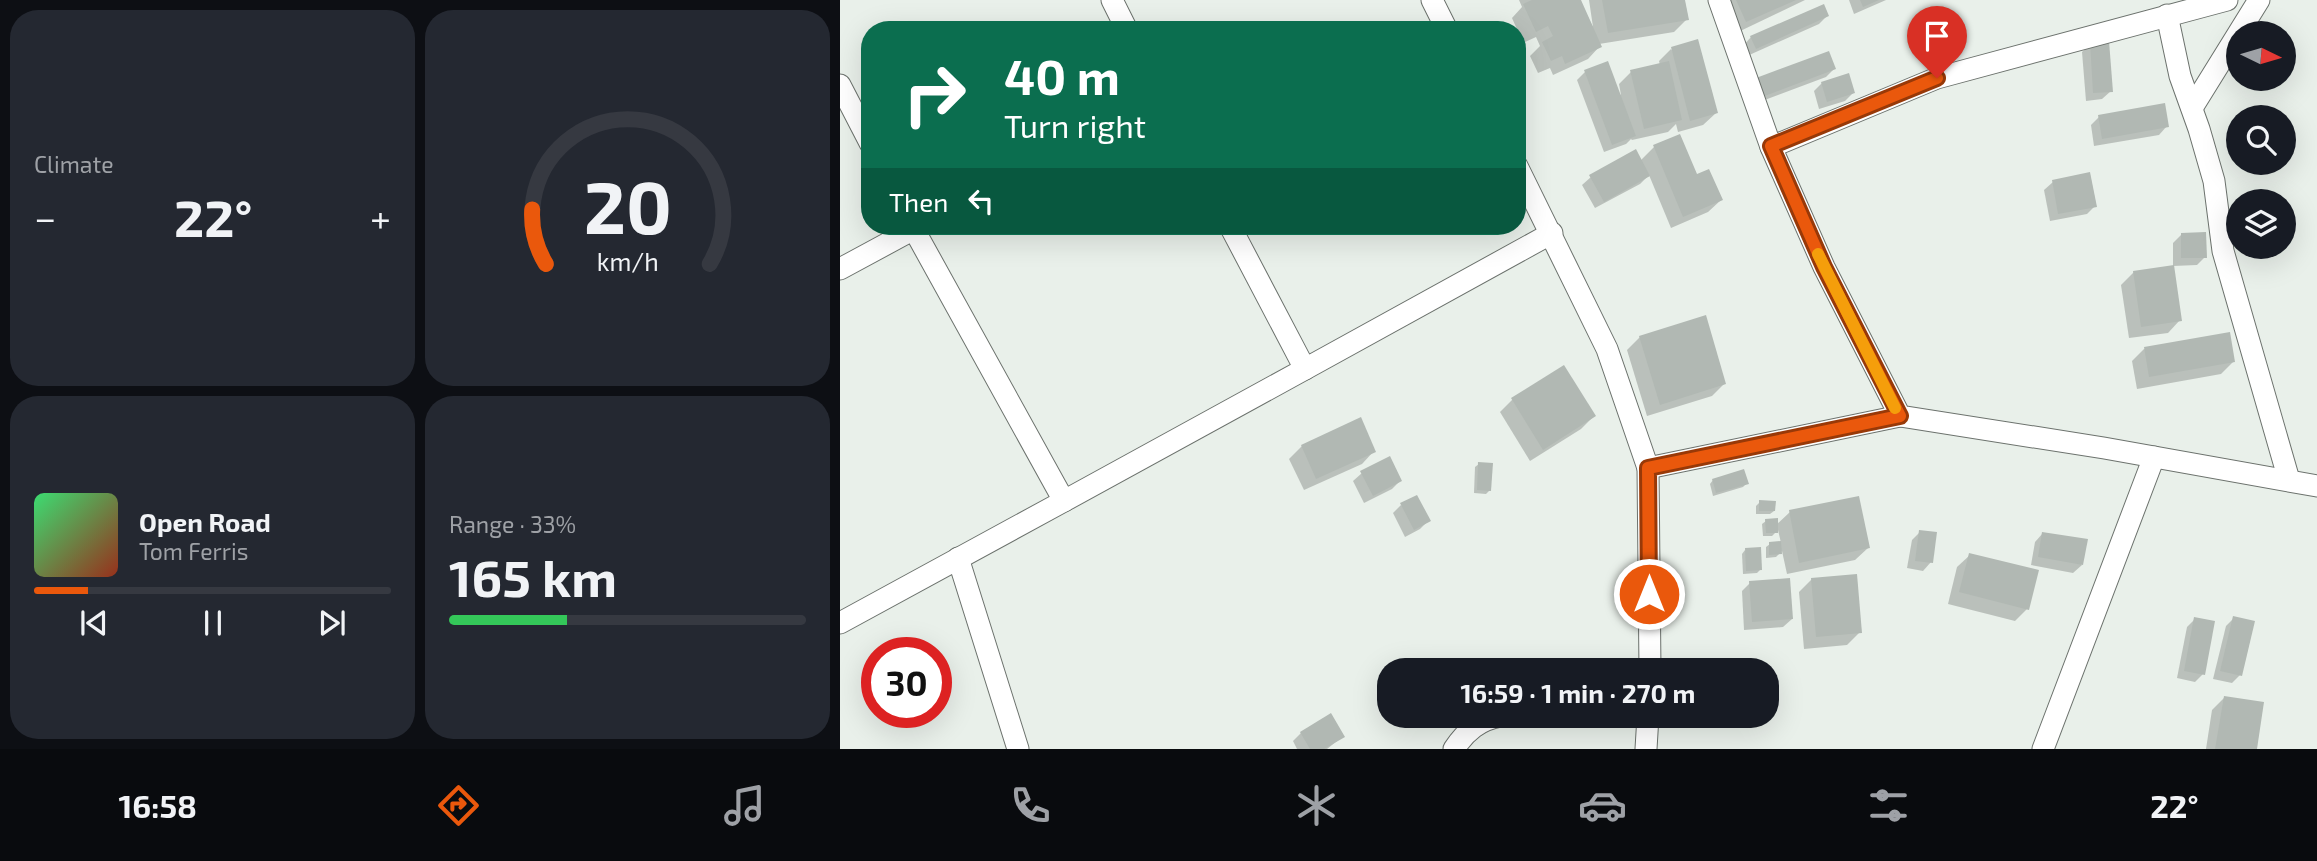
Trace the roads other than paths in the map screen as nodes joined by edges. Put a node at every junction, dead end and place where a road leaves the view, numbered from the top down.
1 (1112, 0) edge
2 (1432, 0) edge
3 (1719, 0) edge
4 (2227, 0) edge
5 (2259, 0) edge
6 (2167, 15) junction
7 (1122, 21) edge
8 (1442, 21) edge
9 (840, 85) edge
10 (2192, 108) junction
11 (861, 126) edge
12 (1771, 146) junction
13 (1526, 183) edge
14 (1552, 233) junction
15 (901, 235) edge
16 (917, 235) edge
17 (1235, 235) edge
18 (840, 269) edge
19 (1305, 369) junction
20 (1900, 416) junction
21 (2154, 457) junction
22 (1648, 468) junction
23 (2289, 480) junction
24 (2317, 486) edge
25 (1064, 501) junction
26 (958, 558) junction
27 (840, 623) edge
28 (1650, 658) edge
29 (1472, 728) edge
30 (1647, 728) edge
31 (1018, 749) edge
32 (1454, 749) edge
33 (1646, 749) edge
34 (2043, 749) edge

1 - 7 street
2 - 8 street
3 - 12 street
4 - 6 street
5 - 10 street
6 - 10 street
6 - 12 street
9 - 11 street
10 - 23 street
12 - 20 street
13 - 14 street
14 - 19 street
14 - 22 street
15 - 18 street
16 - 25 street
17 - 19 street
19 - 25 street
20 - 21 street
20 - 22 street
21 - 23 street
21 - 34 street
22 - 28 street
23 - 24 street
25 - 26 street
26 - 27 street
26 - 31 street
29 - 32 street
30 - 33 street

